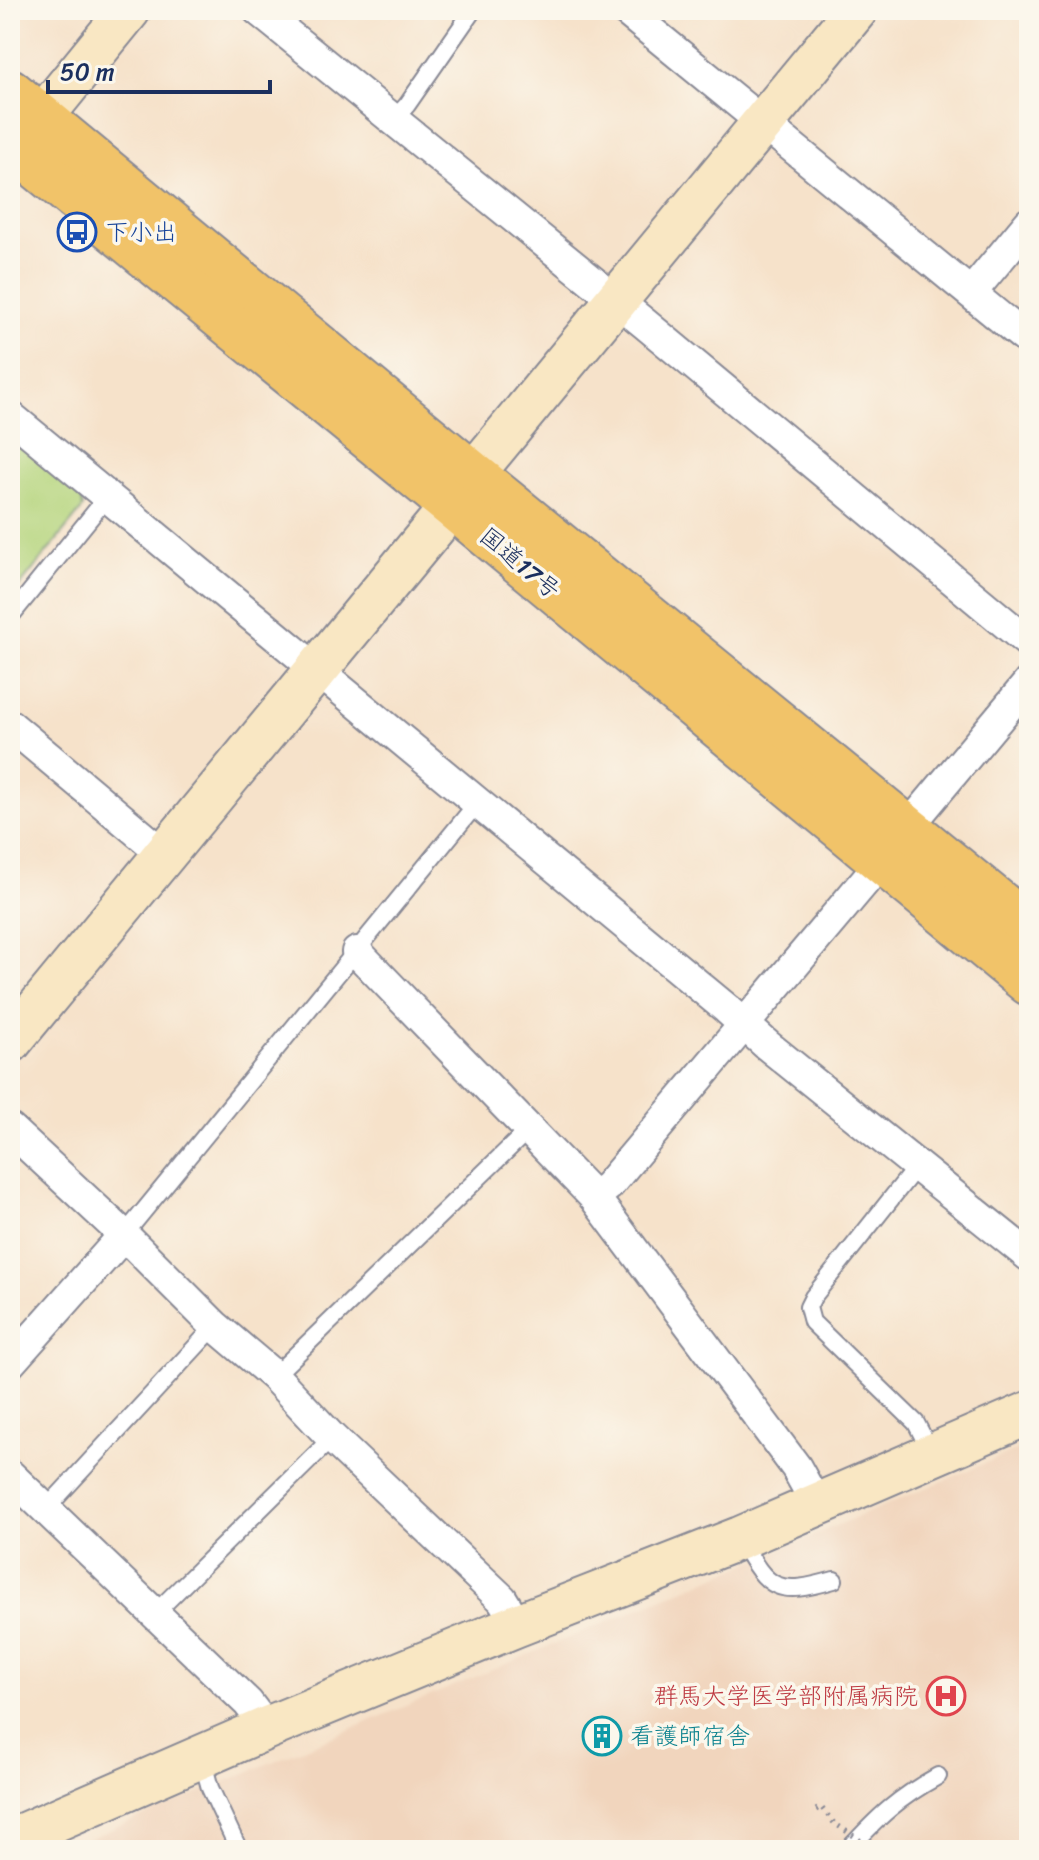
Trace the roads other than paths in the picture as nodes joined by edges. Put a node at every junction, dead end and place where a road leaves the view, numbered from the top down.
1 (129, 10) edge
2 (258, 10) edge
3 (473, 10) edge
4 (625, 10) edge
5 (856, 10) edge
6 (394, 119) junction
7 (764, 124) junction
8 (18, 132) edge
9 (1029, 223) edge
10 (971, 293) junction
11 (616, 301) junction
12 (1029, 341) edge
13 (10, 416) edge
14 (462, 490) junction
15 (107, 497) junction
16 (10, 617) edge
17 (1029, 643) edge
18 (317, 670) junction
19 (1029, 682) edge
20 (10, 725) edge
21 (478, 802) junction
22 (908, 827) junction
23 (165, 855) junction
24 (881, 862) junction
25 (1029, 927) edge
26 (357, 952) junction
27 (1029, 983) edge
28 (744, 1024) junction
29 (10, 1042) edge
30 (10, 1129) edge
31 (529, 1129) junction
32 (917, 1166) junction
33 (594, 1197) junction
34 (124, 1235) junction
35 (1029, 1256) edge
36 (215, 1326) junction
37 (10, 1363) edge
38 (274, 1376) junction
39 (1029, 1413) edge
40 (332, 1438) junction
41 (932, 1455) junction
42 (10, 1475) edge
43 (817, 1505) junction
44 (45, 1510) junction
45 (740, 1538) junction
46 (834, 1580) dead end
47 (154, 1614) junction
48 (515, 1626) junction
49 (267, 1728) junction
50 (201, 1757) junction
51 (938, 1776) dead end
52 (15, 1828) edge
53 (239, 1850) edge
54 (848, 1850) edge

1 - 8 street
2 - 6 street
3 - 6 lane
4 - 7 street
5 - 7 street
6 - 11 street
7 - 10 street
7 - 11 street
8 - 14 highway, 国道17号
9 - 10 street
10 - 12 street
11 - 14 street
11 - 17 street
13 - 15 street
14 - 18 street
14 - 22 highway, 国道17号
14 - 24 highway, 国道17号
15 - 16 lane
15 - 18 street
18 - 21 street
18 - 23 street
19 - 22 street
20 - 23 street
21 - 26 lane
21 - 28 street
22 - 24 street
22 - 25 highway, 国道17号
23 - 29 street
24 - 27 highway, 国道17号
24 - 28 street
26 - 31 street
26 - 34 lane
28 - 32 street
28 - 33 street
30 - 34 street
31 - 33 street
31 - 38 lane
32 - 35 street
32 - 41 lane
33 - 43 street
34 - 36 street
34 - 37 street
36 - 38 street
36 - 44 lane
38 - 40 street
39 - 41 street
40 - 47 lane
40 - 48 street
41 - 43 street
42 - 44 street
43 - 45 street
44 - 47 street
45 - 46 lane
45 - 48 street
47 - 49 street
48 - 49 street
49 - 50 street
50 - 52 street
50 - 53 lane
51 - 54 lane

